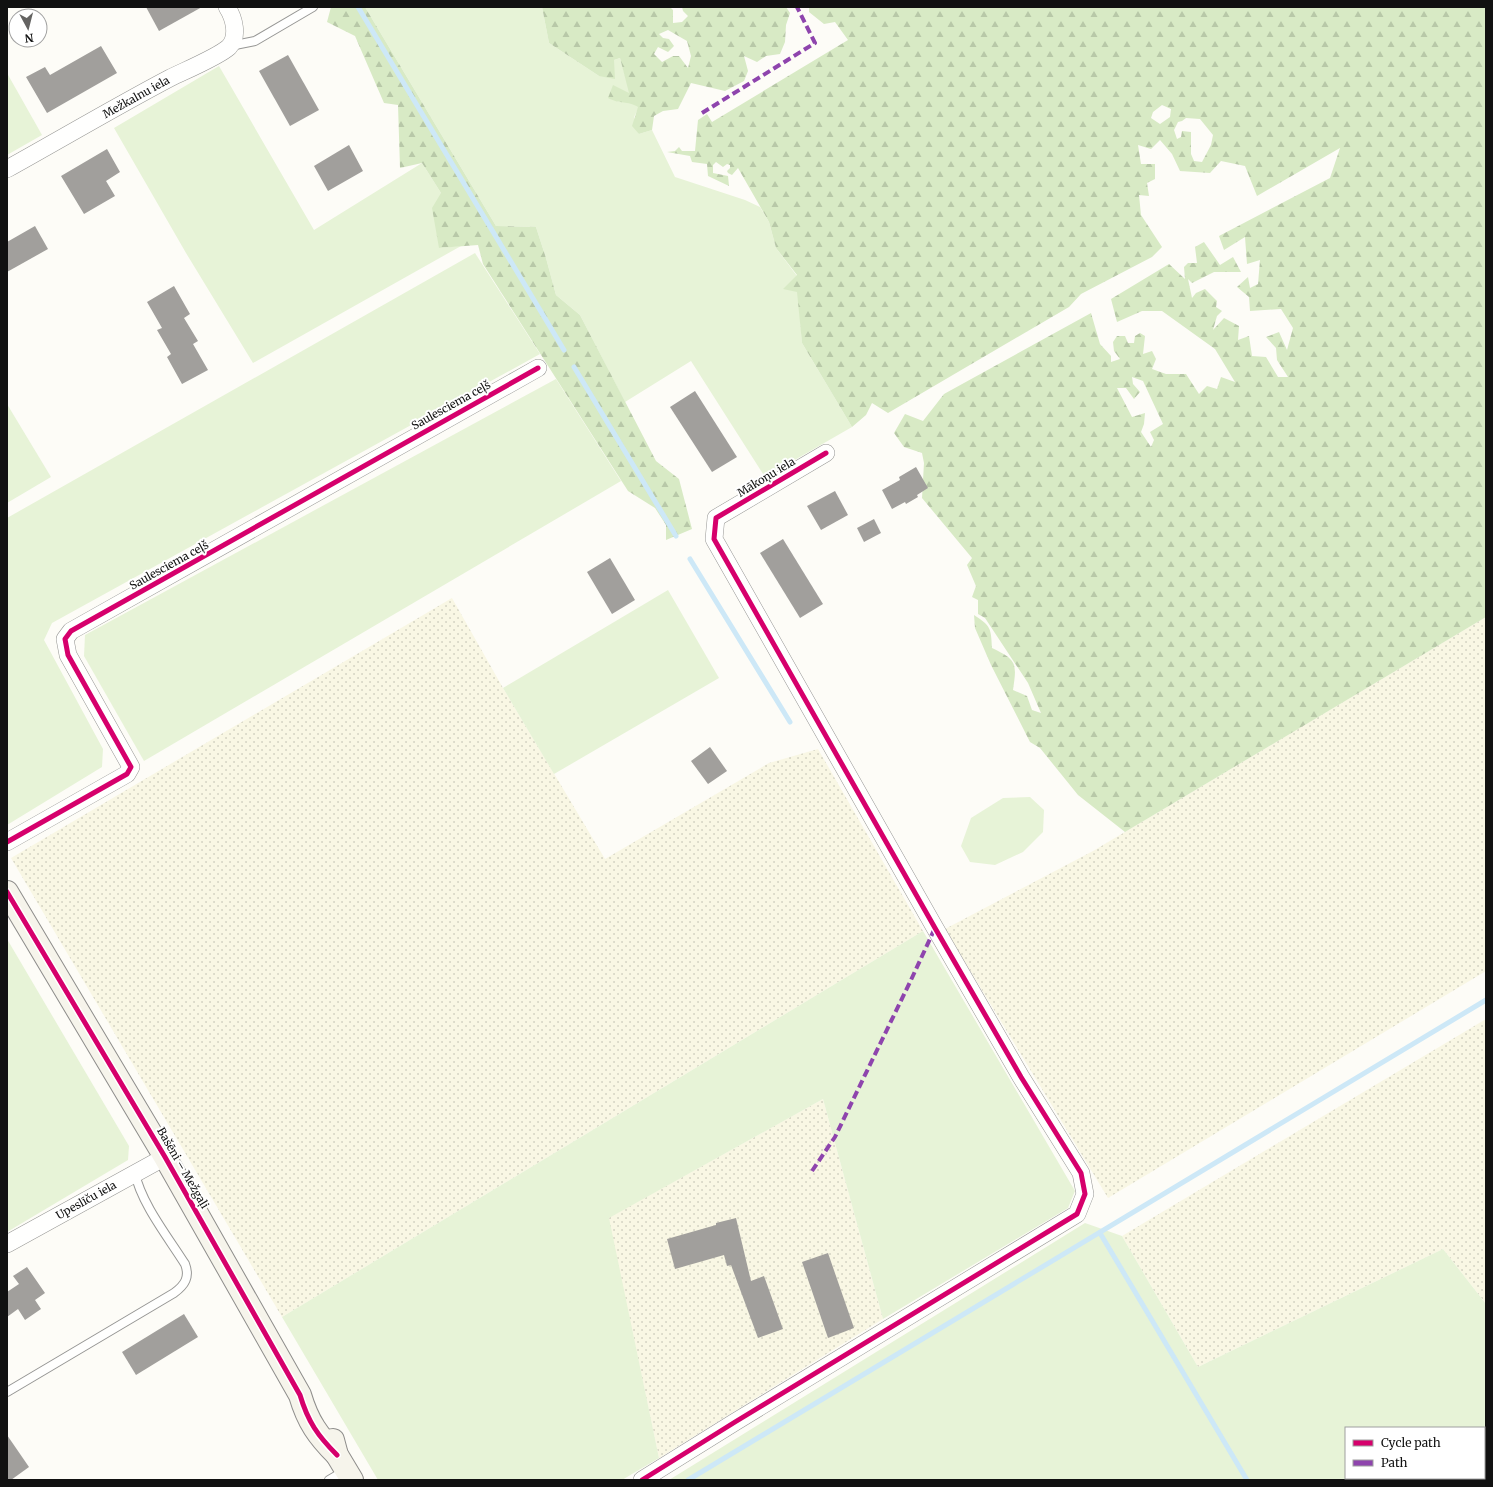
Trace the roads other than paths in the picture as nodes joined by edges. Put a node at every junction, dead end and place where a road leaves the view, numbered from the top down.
1 (227, 7) edge
2 (314, 7) edge
3 (229, 46) junction
4 (7, 169) edge
5 (538, 368) dead end
6 (826, 453) dead end
7 (7, 842) edge
8 (7, 892) edge
9 (165, 1157) junction
10 (136, 1173) junction
11 (7, 1244) edge
12 (7, 1392) edge
13 (341, 1471) edge
14 (642, 1480) edge

1 - 3 street
2 - 3 lane
3 - 4 street, Mežkalnu iela
5 - 7 street, Saulesciema ceļš
6 - 14 street, Mākoņu iela
8 - 9 street, Bašēni – Mežgaļi
9 - 10 street, Upeslīču iela
9 - 13 street, Bašēni – Mežgaļi
10 - 11 street, Upeslīču iela
10 - 12 lane

